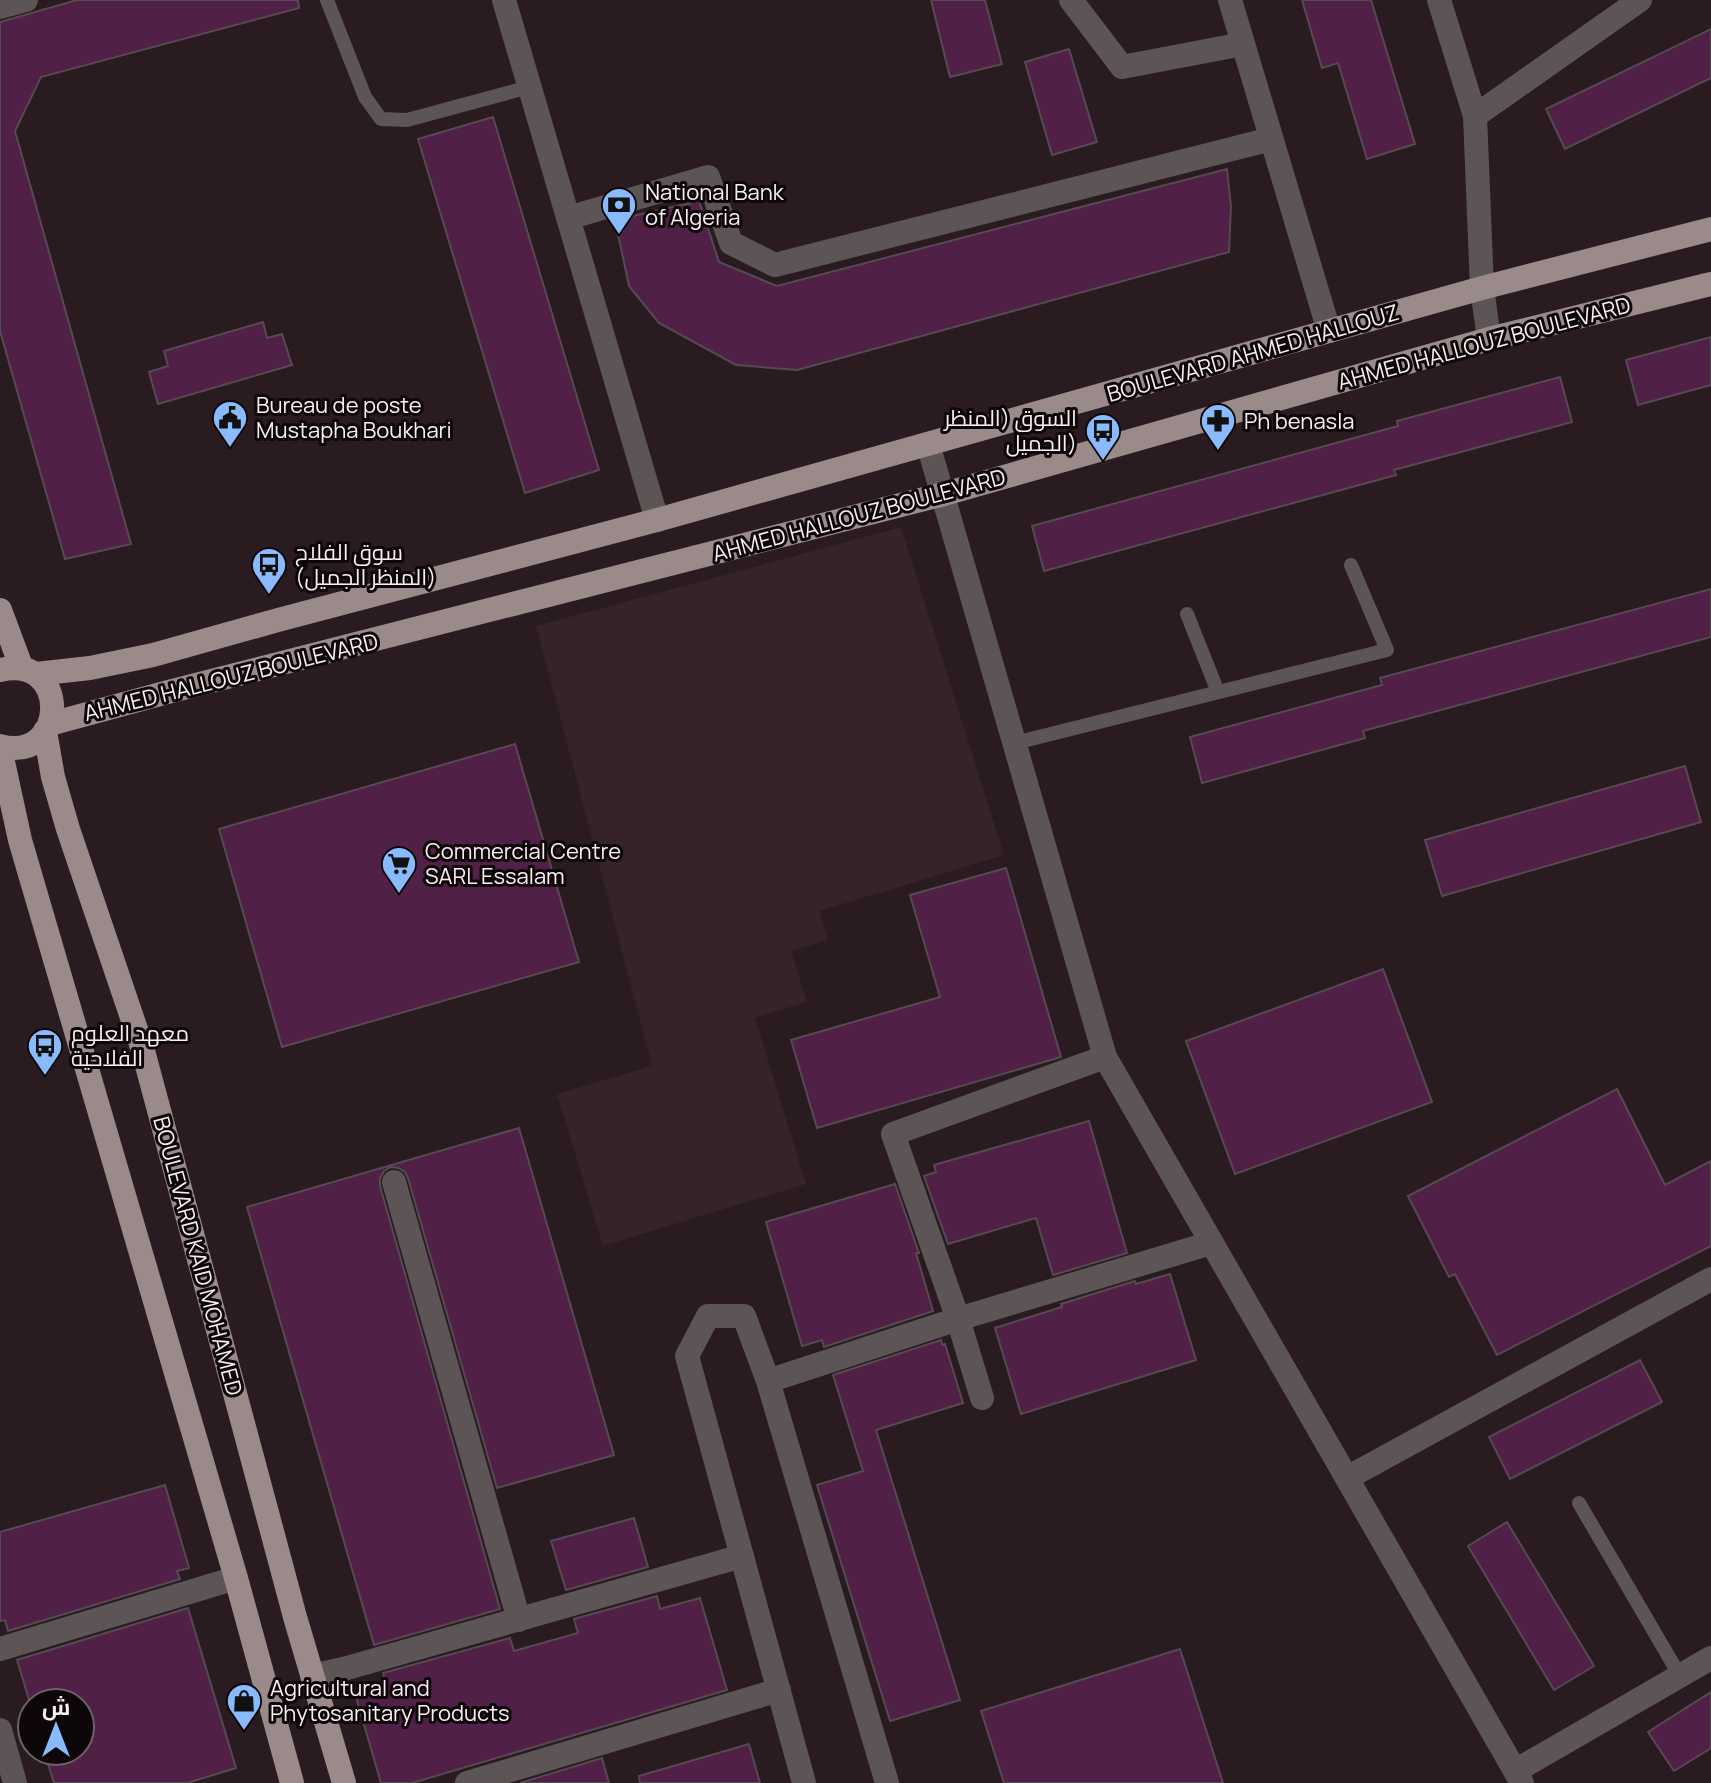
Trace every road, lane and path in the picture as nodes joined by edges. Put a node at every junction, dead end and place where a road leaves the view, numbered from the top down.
1 (26, 0) edge
2 (327, 0) edge
3 (504, 0) edge
4 (1071, 0) edge
5 (1230, 0) edge
6 (1439, 0) edge
7 (1640, 0) edge
8 (0, 7) edge
9 (1243, 44) junction
10 (529, 87) junction
11 (1475, 116) junction
12 (1271, 139) junction
13 (568, 218) junction
14 (1711, 229) edge
15 (1711, 284) edge
16 (1482, 288) junction
17 (1329, 331) junction
18 (1489, 339) junction
19 (928, 444) junction
20 (944, 494) junction
21 (657, 520) junction
22 (1351, 565) dead end
23 (0, 610) edge
24 (1187, 614) dead end
25 (19, 671) edge
26 (1218, 692) junction
27 (48, 727) junction
28 (1015, 743) junction
29 (0, 747) edge
30 (1105, 1057) junction
31 (394, 1182) dead end
32 (1211, 1243) junction
33 (1711, 1279) edge
34 (958, 1319) junction
35 (768, 1381) junction
36 (982, 1398) dead end
37 (1347, 1478) junction
38 (1579, 1503) dead end
39 (742, 1556) junction
40 (236, 1578) junction
41 (519, 1620) junction
42 (0, 1649) edge
43 (1711, 1658) edge
44 (312, 1676) junction
45 (1680, 1676) junction
46 (779, 1690) junction
47 (0, 1730) edge
48 (1518, 1777) edge
49 (506, 1778) edge
50 (15, 1783) edge
51 (292, 1783) edge
52 (344, 1783) edge
53 (467, 1783) edge
54 (804, 1783) edge
55 (887, 1783) edge

1 - 8 street
2 - 10 lane
3 - 10 street
4 - 9 street
5 - 9 street
6 - 11 street
7 - 11 street
9 - 12 street
10 - 13 street
11 - 16 street
12 - 13 street
12 - 17 street
13 - 21 street
14 - 16 main road, BOULEVARD AHMED HALLOUZ
15 - 18 main road, AHMED HALLOUZ BOULEVARD
16 - 17 main road, BOULEVARD AHMED HALLOUZ
16 - 18 street
17 - 19 main road, BOULEVARD AHMED HALLOUZ
18 - 20 main road, AHMED HALLOUZ BOULEVARD
19 - 20 street
19 - 21 main road, BOULEVARD AHMED HALLOUZ
20 - 27 main road, AHMED HALLOUZ BOULEVARD
20 - 28 street
21 - 25 main road, AHMED HALLOUZ BOULEVARD
22 - 26 lane
23 - 25 main road, BOULEVARD KAID MOHAMED
24 - 26 lane
25 - 27 main road, BOULEVARD KAID MOHAMED
26 - 28 lane
27 - 29 main road, AHMED HALLOUZ BOULEVARD
27 - 44 main road, BOULEVARD KAID MOHAMED
28 - 30 street
29 - 40 main road
30 - 32 street
30 - 34 street
31 - 41 street
32 - 34 street
32 - 37 street
33 - 37 street
34 - 35 street
34 - 36 street
35 - 39 street
35 - 55 street
37 - 48 street
38 - 45 lane
39 - 41 street
39 - 46 street
40 - 42 street
40 - 51 main road
41 - 44 street
43 - 45 street
44 - 52 main road, BOULEVARD KAID MOHAMED
45 - 48 street
46 - 49 street
46 - 54 street
47 - 50 street
49 - 53 street

